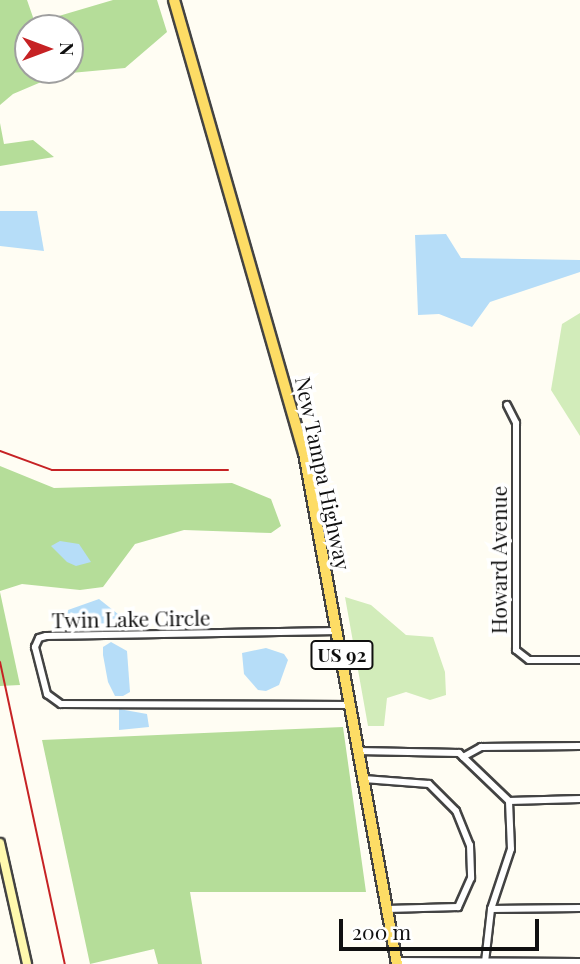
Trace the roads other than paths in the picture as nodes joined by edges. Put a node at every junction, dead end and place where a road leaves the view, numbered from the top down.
1 (174, 0) edge
2 (508, 405) dead end
3 (338, 631) junction
4 (580, 660) edge
5 (350, 705) junction
6 (580, 746) edge
7 (358, 751) junction
8 (463, 757) junction
9 (364, 779) junction
10 (580, 799) edge
11 (509, 801) junction
12 (0, 843) edge
13 (580, 908) edge
14 (387, 909) junction
15 (491, 909) junction
16 (418, 962) edge
17 (485, 962) edge
18 (580, 962) edge
19 (397, 963) edge
20 (27, 964) edge

1 - 3 main road, New Tampa Highway / US 92
2 - 4 street, Howard Avenue
3 - 5 main road, New Tampa Highway / US 92
3 - 5 street, Twin Lake Circle
5 - 7 main road, New Tampa Highway / US 92
6 - 8 street
7 - 8 street
7 - 9 main road, New Tampa Highway / US 92
8 - 11 street
9 - 14 main road, New Tampa Highway / US 92
9 - 14 street
10 - 11 street
11 - 15 street
12 - 20 main road
13 - 15 street
14 - 19 main road, New Tampa Highway / US 92
15 - 17 street
16 - 17 street
16 - 19 street
17 - 18 street

